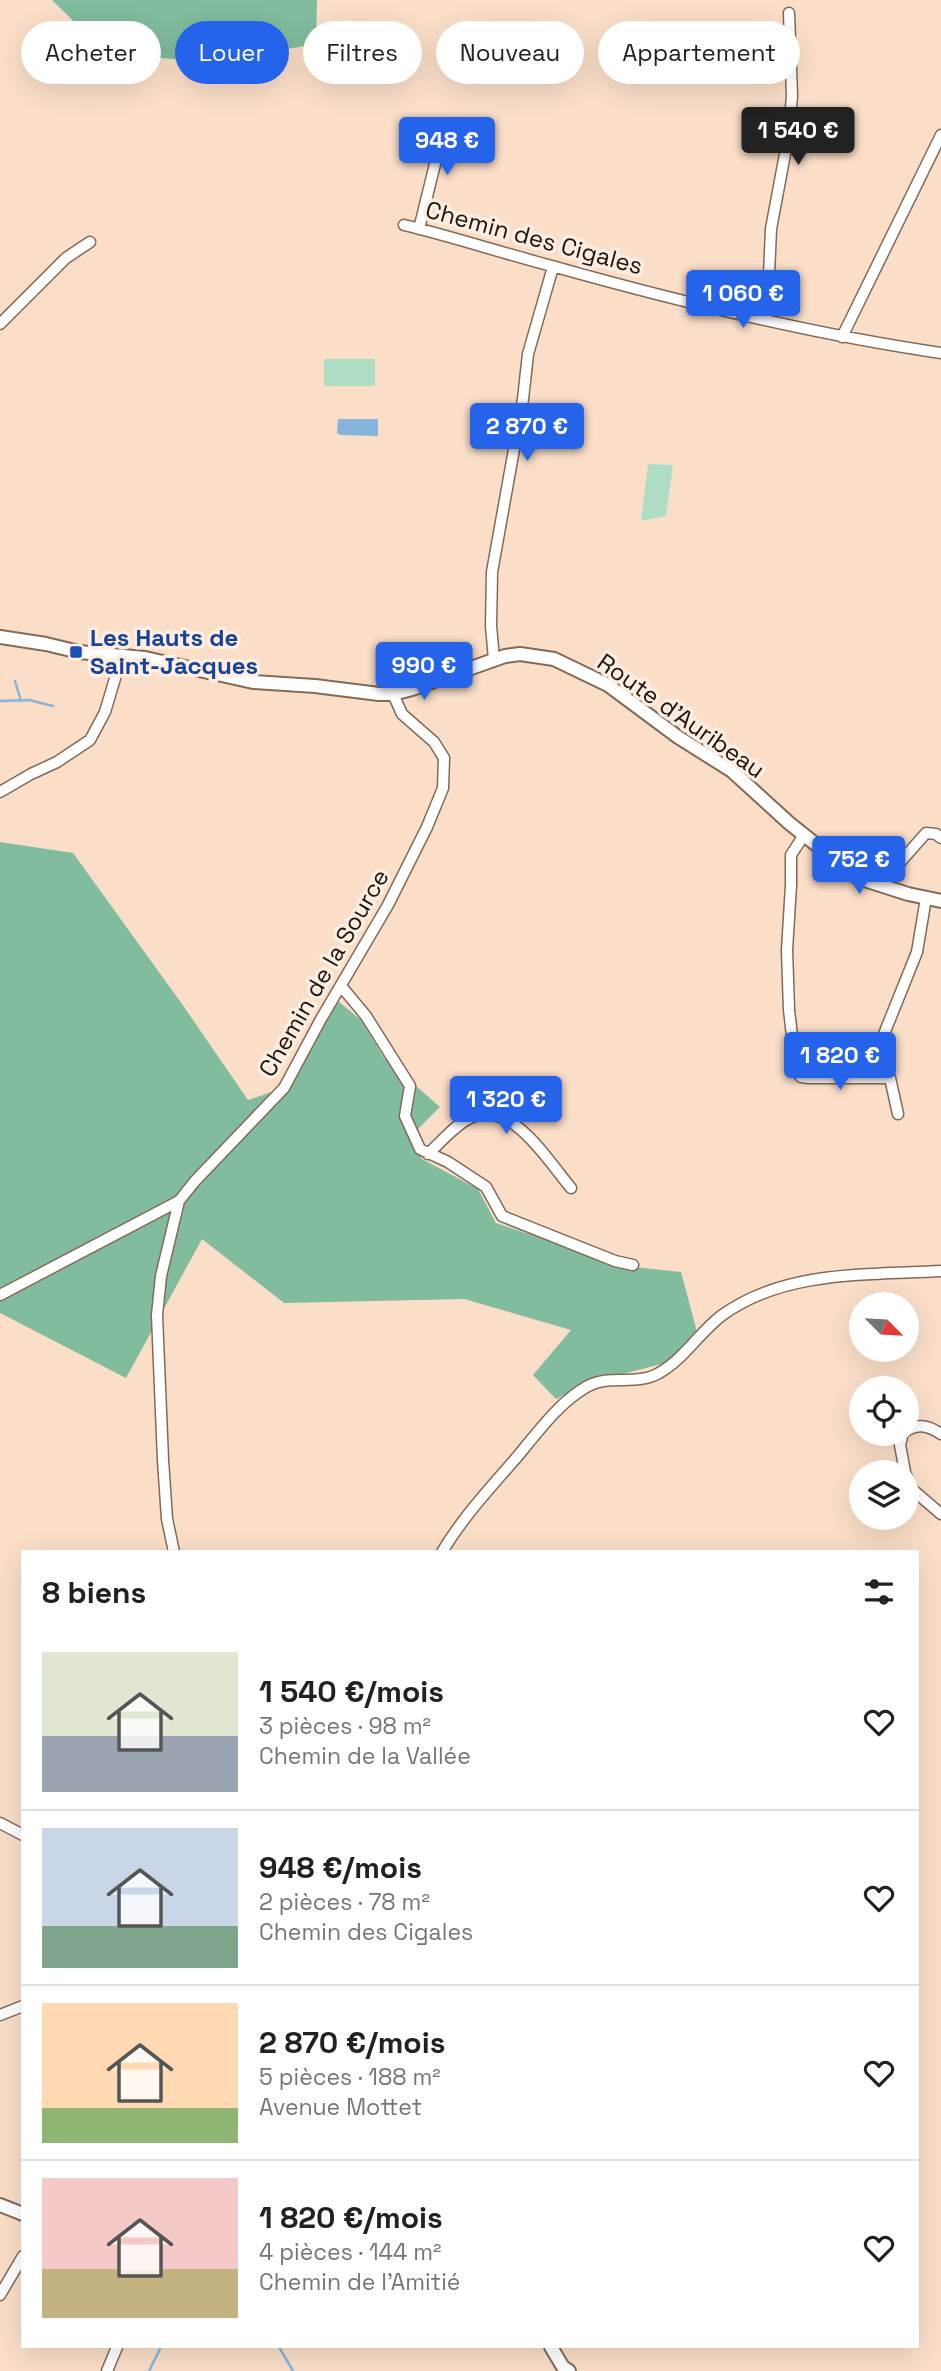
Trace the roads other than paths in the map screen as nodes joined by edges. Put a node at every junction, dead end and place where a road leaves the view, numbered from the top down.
1 (789, 13) dead end
2 (941, 135) edge
3 (481, 144) dead end
4 (404, 225) dead end
5 (419, 229) junction
6 (90, 242) dead end
7 (553, 267) junction
8 (767, 320) junction
9 (0, 324) edge
10 (842, 337) junction
11 (941, 353) edge
12 (0, 637) edge
13 (122, 655) junction
14 (494, 659) junction
15 (393, 694) junction
16 (0, 792) edge
17 (804, 835) junction
18 (941, 838) edge
19 (880, 885) junction
20 (926, 898) junction
21 (941, 901) edge
22 (341, 986) junction
23 (881, 1049) dead end
24 (898, 1114) dead end
25 (428, 1154) junction
26 (570, 1188) dead end
27 (180, 1201) junction
28 (633, 1265) dead end
29 (941, 1270) edge
30 (0, 1295) edge
31 (919, 1426) edge
32 (941, 1434) edge
33 (919, 1495) edge
34 (941, 1514) edge
35 (174, 1550) edge
36 (443, 1550) edge
37 (0, 1822) edge
38 (21, 1834) edge
39 (21, 2008) edge
40 (0, 2015) edge
41 (0, 2205) edge
42 (21, 2213) edge
43 (21, 2259) edge
44 (0, 2295) edge
45 (117, 2348) edge
46 (552, 2348) edge
47 (107, 2371) edge
48 (569, 2371) edge

1 - 8 street
2 - 10 street
3 - 5 street
4 - 5 street, Chemin des Cigales
5 - 7 street, Chemin des Cigales
6 - 9 street
7 - 8 street, Chemin des Cigales
7 - 14 street
8 - 10 street, Chemin des Cigales
10 - 11 street, Chemin des Cigales
12 - 13 street, Route d'Auribeau
13 - 15 street, Route d'Auribeau
13 - 16 street
14 - 15 street, Route d'Auribeau
14 - 17 street, Route d'Auribeau
15 - 22 street, Chemin de la Source
17 - 19 street, Route d'Auribeau
17 - 24 street
18 - 19 street
19 - 20 street, Route d'Auribeau
20 - 21 street, Route d'Auribeau
20 - 23 street
22 - 25 street
22 - 27 street, Chemin de la Source
25 - 26 street
25 - 28 street
27 - 30 street
27 - 35 street, Chemin de la Source
29 - 36 street
31 - 32 street
33 - 34 street
37 - 38 street
39 - 40 street
41 - 42 street
43 - 44 street
45 - 47 street
46 - 48 street

